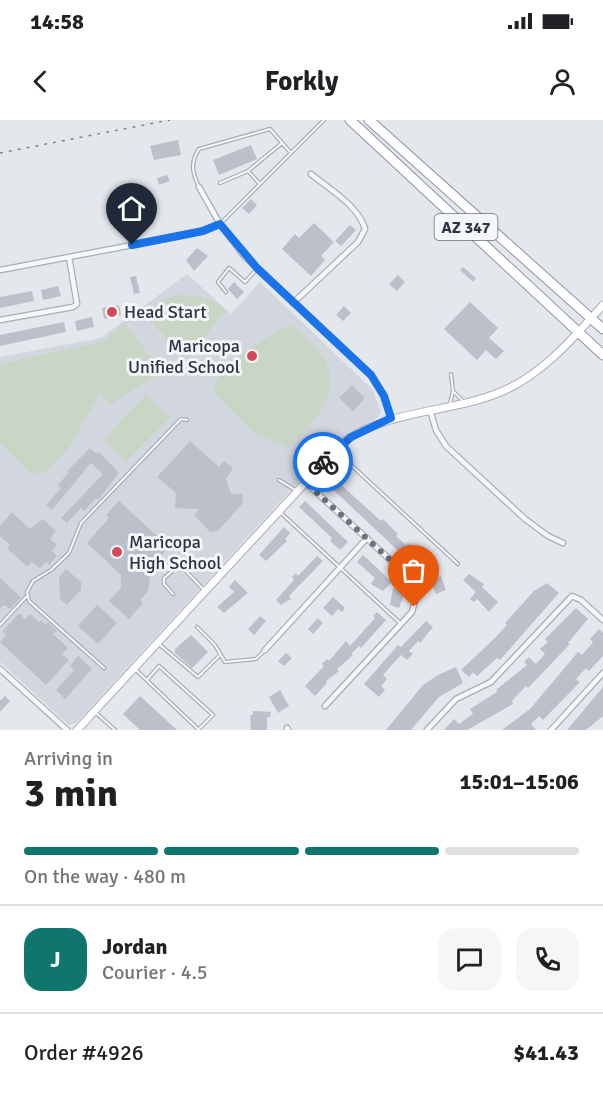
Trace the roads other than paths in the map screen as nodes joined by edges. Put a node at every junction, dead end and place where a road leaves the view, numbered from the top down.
1 (324, 120) edge
2 (369, 120) edge
3 (352, 121) edge
4 (282, 143) junction
5 (291, 153) junction
6 (248, 171) junction
7 (310, 174) dead end
8 (220, 183) dead end
9 (260, 184) junction
10 (199, 187) joint
11 (220, 224) junction
12 (69, 256) junction
13 (257, 268) junction
14 (0, 270) edge
15 (226, 292) dead end
16 (293, 303) junction
17 (603, 305) edge
18 (591, 318) junction
19 (0, 320) edge
20 (603, 329) edge
21 (578, 332) junction
22 (603, 355) edge
23 (451, 374) dead end
24 (453, 391) junction
25 (465, 403) junction
26 (449, 406) junction
27 (430, 410) junction
28 (391, 418) junction
29 (187, 420) dead end
30 (334, 450) junction
31 (279, 480) dead end
32 (305, 482) junction
33 (297, 491) junction
34 (279, 511) junction
35 (367, 538) junction
36 (563, 543) dead end
37 (458, 564) dead end
38 (339, 568) junction
39 (205, 591) junction
40 (173, 594) dead end
41 (28, 595) junction
42 (603, 620) edge
43 (400, 624) junction
44 (0, 625) edge
45 (196, 627) dead end
46 (158, 642) junction
47 (265, 650) joint
48 (220, 655) junction
49 (104, 668) dead end
50 (134, 668) junction
51 (0, 669) edge
52 (603, 673) edge
53 (147, 680) junction
54 (325, 706) dead end
55 (94, 711) junction
56 (200, 729) edge
57 (67, 730) edge
58 (77, 730) edge
59 (115, 730) edge
60 (427, 730) edge
61 (552, 730) edge

1 - 5 lane
2 - 18 highway, AZ 347
3 - 21 highway, AZ 347
4 - 5 lane
4 - 6 lane
4 - 10 lane
5 - 9 lane
6 - 8 lane
6 - 9 lane
7 - 16 street
9 - 11 lane
10 - 11 street
11 - 12 street
11 - 13 street
12 - 14 street
12 - 19 street
13 - 15 lane
13 - 16 street
16 - 28 street
17 - 18 street
18 - 20 highway, AZ 347
18 - 21 street
21 - 22 highway, AZ 347
21 - 25 street
23 - 24 lane
24 - 25 lane
24 - 26 lane
25 - 26 street
26 - 27 street
27 - 28 street
27 - 36 street
28 - 30 street
29 - 41 lane
30 - 32 street
30 - 37 lane
31 - 33 lane
32 - 33 street
32 - 35 street
33 - 34 street
34 - 38 lane
34 - 39 street
35 - 38 street
35 - 43 street
38 - 43 lane
38 - 47 street
39 - 40 lane
39 - 46 street
41 - 44 lane
41 - 49 lane
42 - 60 street
43 - 54 street
45 - 48 lane
46 - 48 lane
46 - 50 street
47 - 48 lane
50 - 53 lane
50 - 55 street
51 - 57 street
52 - 61 street
53 - 56 lane
53 - 56 lane
55 - 58 street
55 - 59 lane

